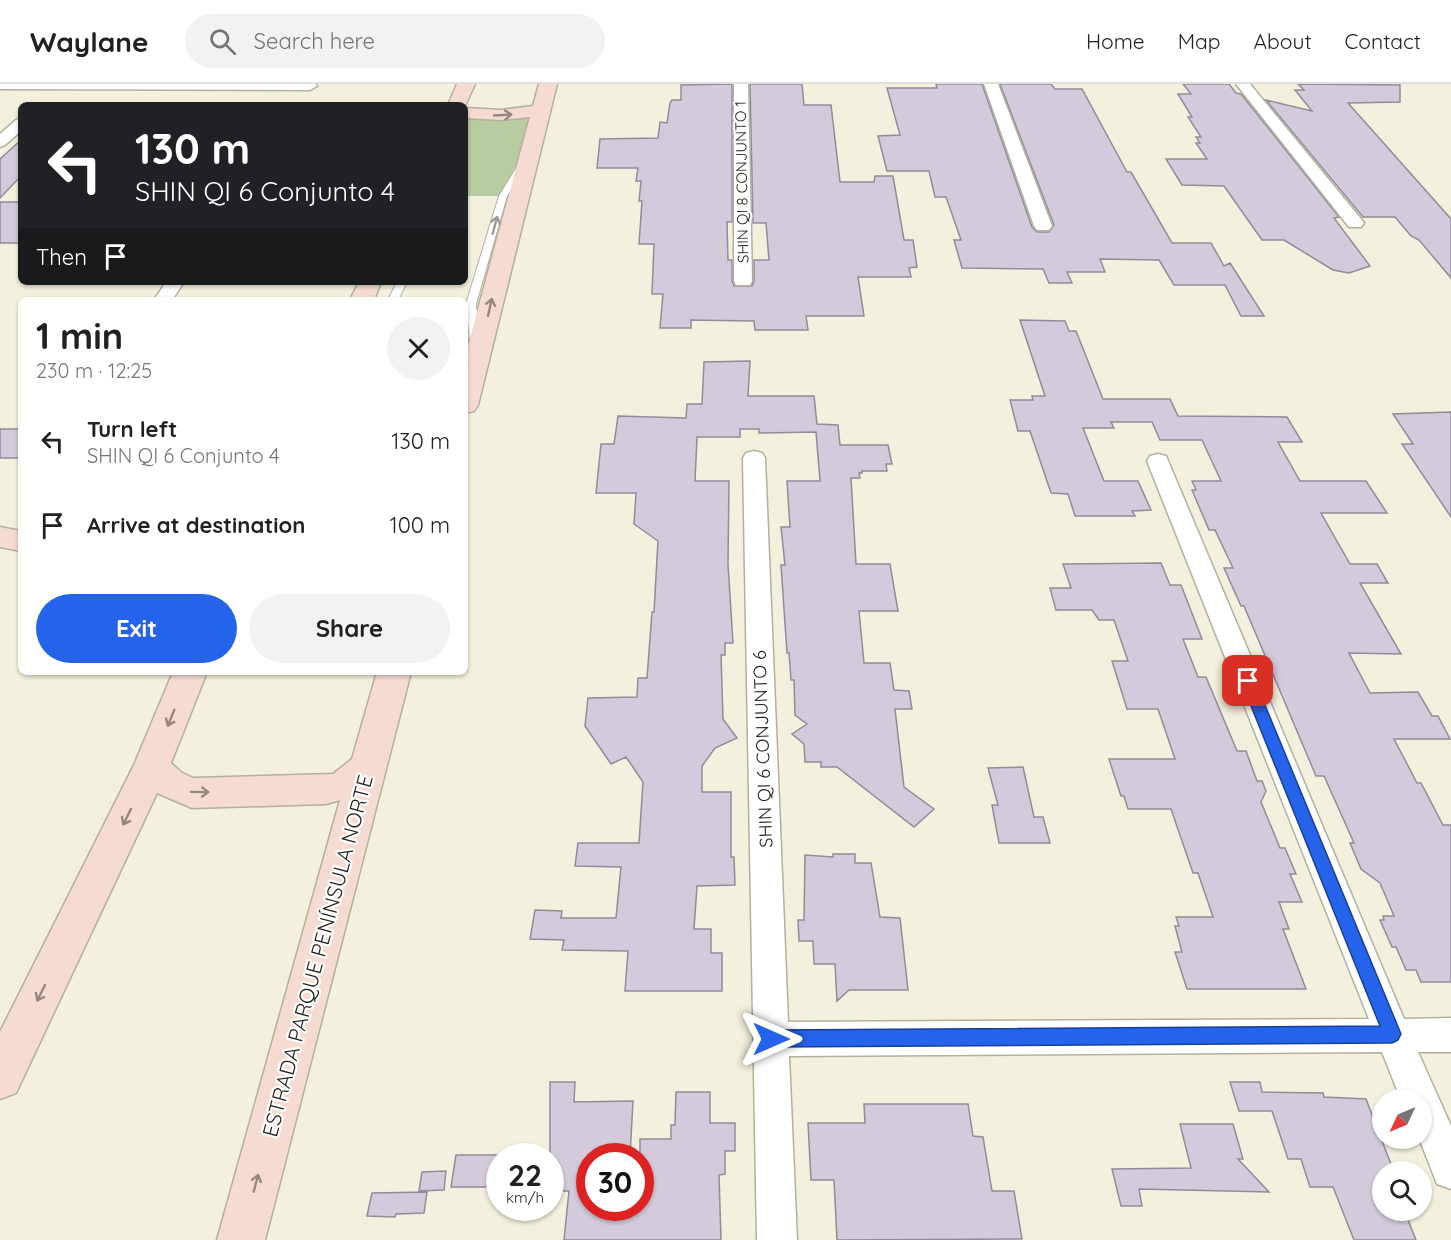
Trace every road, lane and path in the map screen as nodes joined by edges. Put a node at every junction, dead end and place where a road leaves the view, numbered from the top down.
1 (466, 84) edge
2 (548, 84) edge
3 (741, 84) edge
4 (991, 84) edge
5 (1243, 84) edge
6 (62, 85) edge
7 (311, 85) edge
8 (0, 86) edge
9 (47, 99) dead end
10 (299, 102) edge
11 (458, 102) edge
12 (541, 110) junction
13 (468, 113) edge
14 (18, 126) edge
15 (0, 142) edge
16 (529, 152) junction
17 (1355, 223) dead end
18 (1043, 226) dead end
19 (743, 281) dead end
20 (468, 321) edge
21 (477, 364) junction
22 (468, 395) edge
23 (754, 459) dead end
24 (1158, 460) dead end
25 (189, 675) edge
26 (393, 675) edge
27 (152, 765) junction
28 (369, 765) junction
29 (1392, 1034) junction
30 (1451, 1035) edge
31 (771, 1039) junction
32 (0, 1078) edge
33 (1416, 1089) edge
34 (1432, 1126) edge
35 (1451, 1170) edge
36 (241, 1240) edge
37 (777, 1240) edge

1 - 11 main road
2 - 12 main road
3 - 19 street, SHIN QI 8 CONJUNTO 1
4 - 18 street
5 - 17 street
6 - 7 street
6 - 8 street
6 - 9 street
7 - 10 street
13 -> 12 main road
12 - 16 main road
14 - 15 street
20 -> 16 lane
21 -> 16 main road
20 - 21 lane
21 - 22 main road
23 - 31 street, SHIN QI 6 CONJUNTO 6
24 - 29 street
25 -> 27 main road
26 - 28 main road, ESTRADA PARQUE PENÍNSULA NORTE
27 -> 28 main road
27 -> 32 main road
36 -> 28 main road, ESTRADA PARQUE PENÍNSULA NORTE
29 - 30 street
29 - 31 street
29 - 33 street
31 - 37 street, SHIN QI 6 CONJUNTO 6
34 - 35 street

